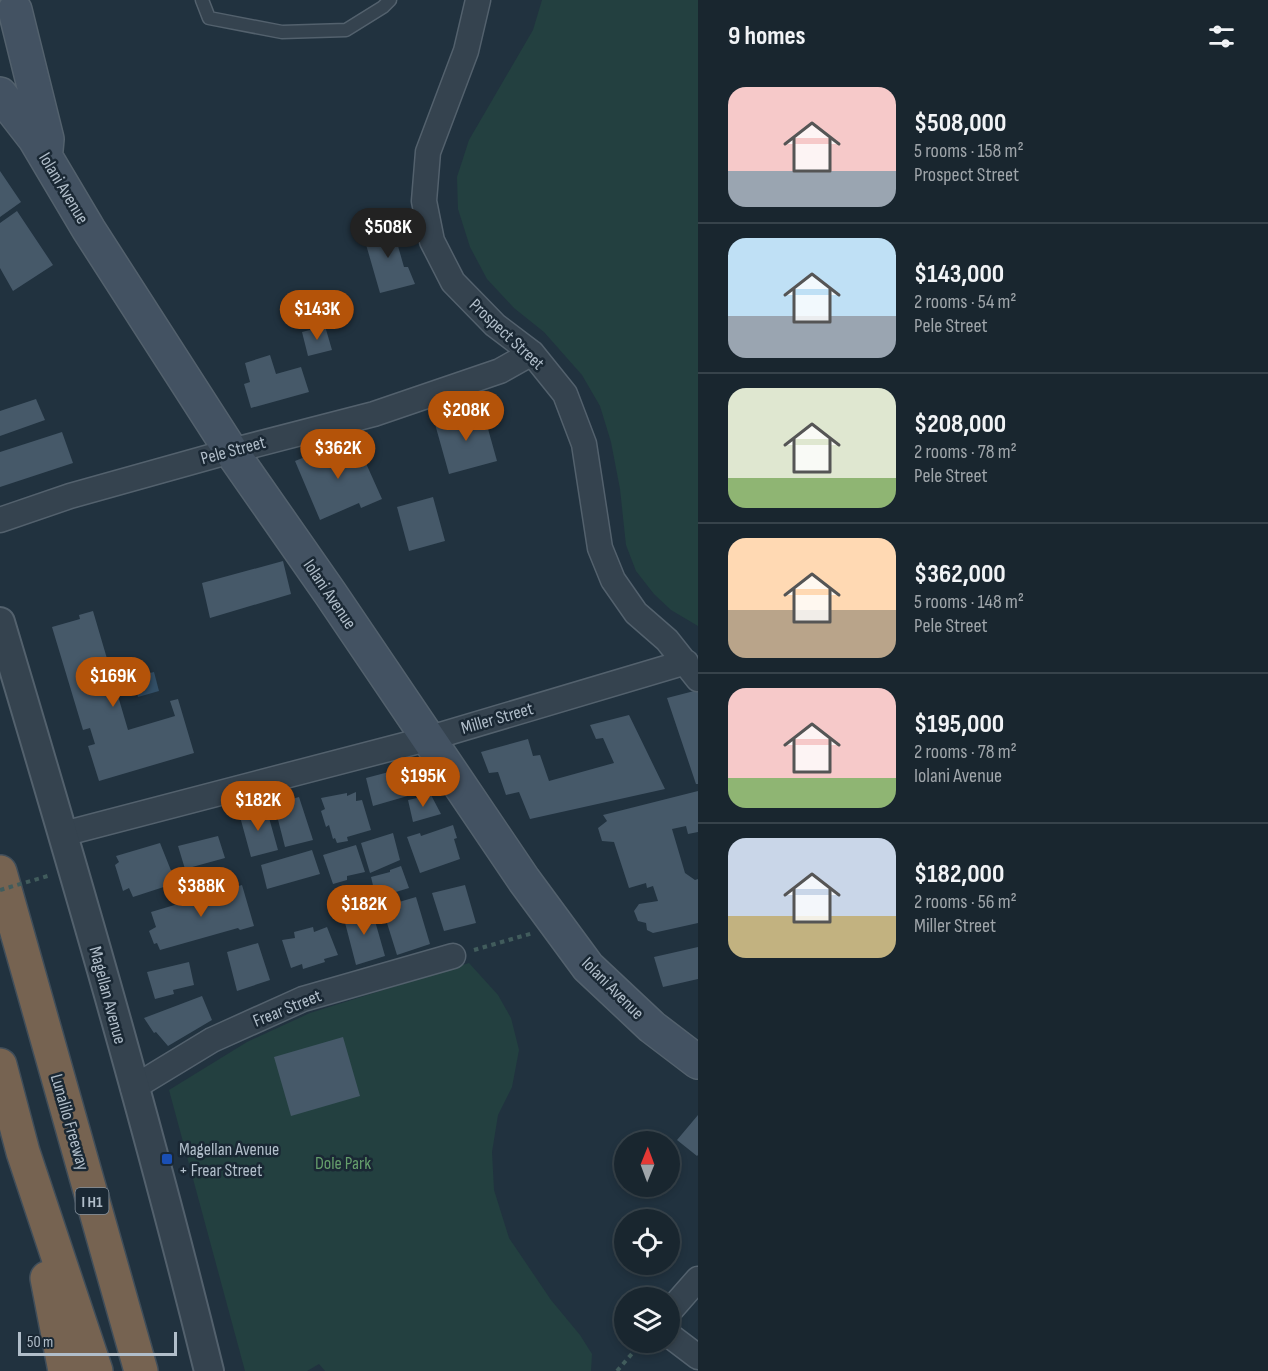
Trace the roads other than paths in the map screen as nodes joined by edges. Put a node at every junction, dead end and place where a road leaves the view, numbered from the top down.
1 (202, 0) edge
2 (390, 0) edge
3 (478, 0) edge
4 (9, 14) edge
5 (0, 94) edge
6 (46, 158) junction
7 (532, 353) junction
8 (231, 451) junction
9 (0, 520) edge
10 (0, 622) edge
11 (692, 671) edge
12 (427, 739) junction
13 (63, 834) junction
14 (0, 872) edge
15 (453, 956) road end
16 (698, 1062) edge
17 (0, 1065) edge
18 (134, 1088) junction
19 (23, 1152) junction
20 (698, 1279) edge
21 (680, 1299) edge
22 (680, 1343) edge
23 (698, 1357) edge
24 (65, 1371) edge
25 (96, 1371) edge
26 (141, 1371) edge
27 (209, 1371) edge

1 - 2 lane
3 - 7 street, Prospect Street
4 - 6 main road
5 - 6 main road, Iolani Avenue
6 - 8 main road, Iolani Avenue
7 - 8 street, Pele Street
7 - 11 street, Prospect Street
8 - 9 street, Pele Street
8 - 12 main road, Iolani Avenue
10 - 13 street, Magellan Avenue
11 - 12 street, Miller Street
12 - 13 street, Miller Street
12 - 16 main road, Iolani Avenue
13 - 18 street, Magellan Avenue
14 - 26 highway, Lunalilo Freeway / I H1
15 - 18 street, Frear Street
17 - 19 highway
18 - 27 street, Magellan Avenue
19 - 24 highway
19 - 25 highway
20 - 21 street
22 - 23 street

